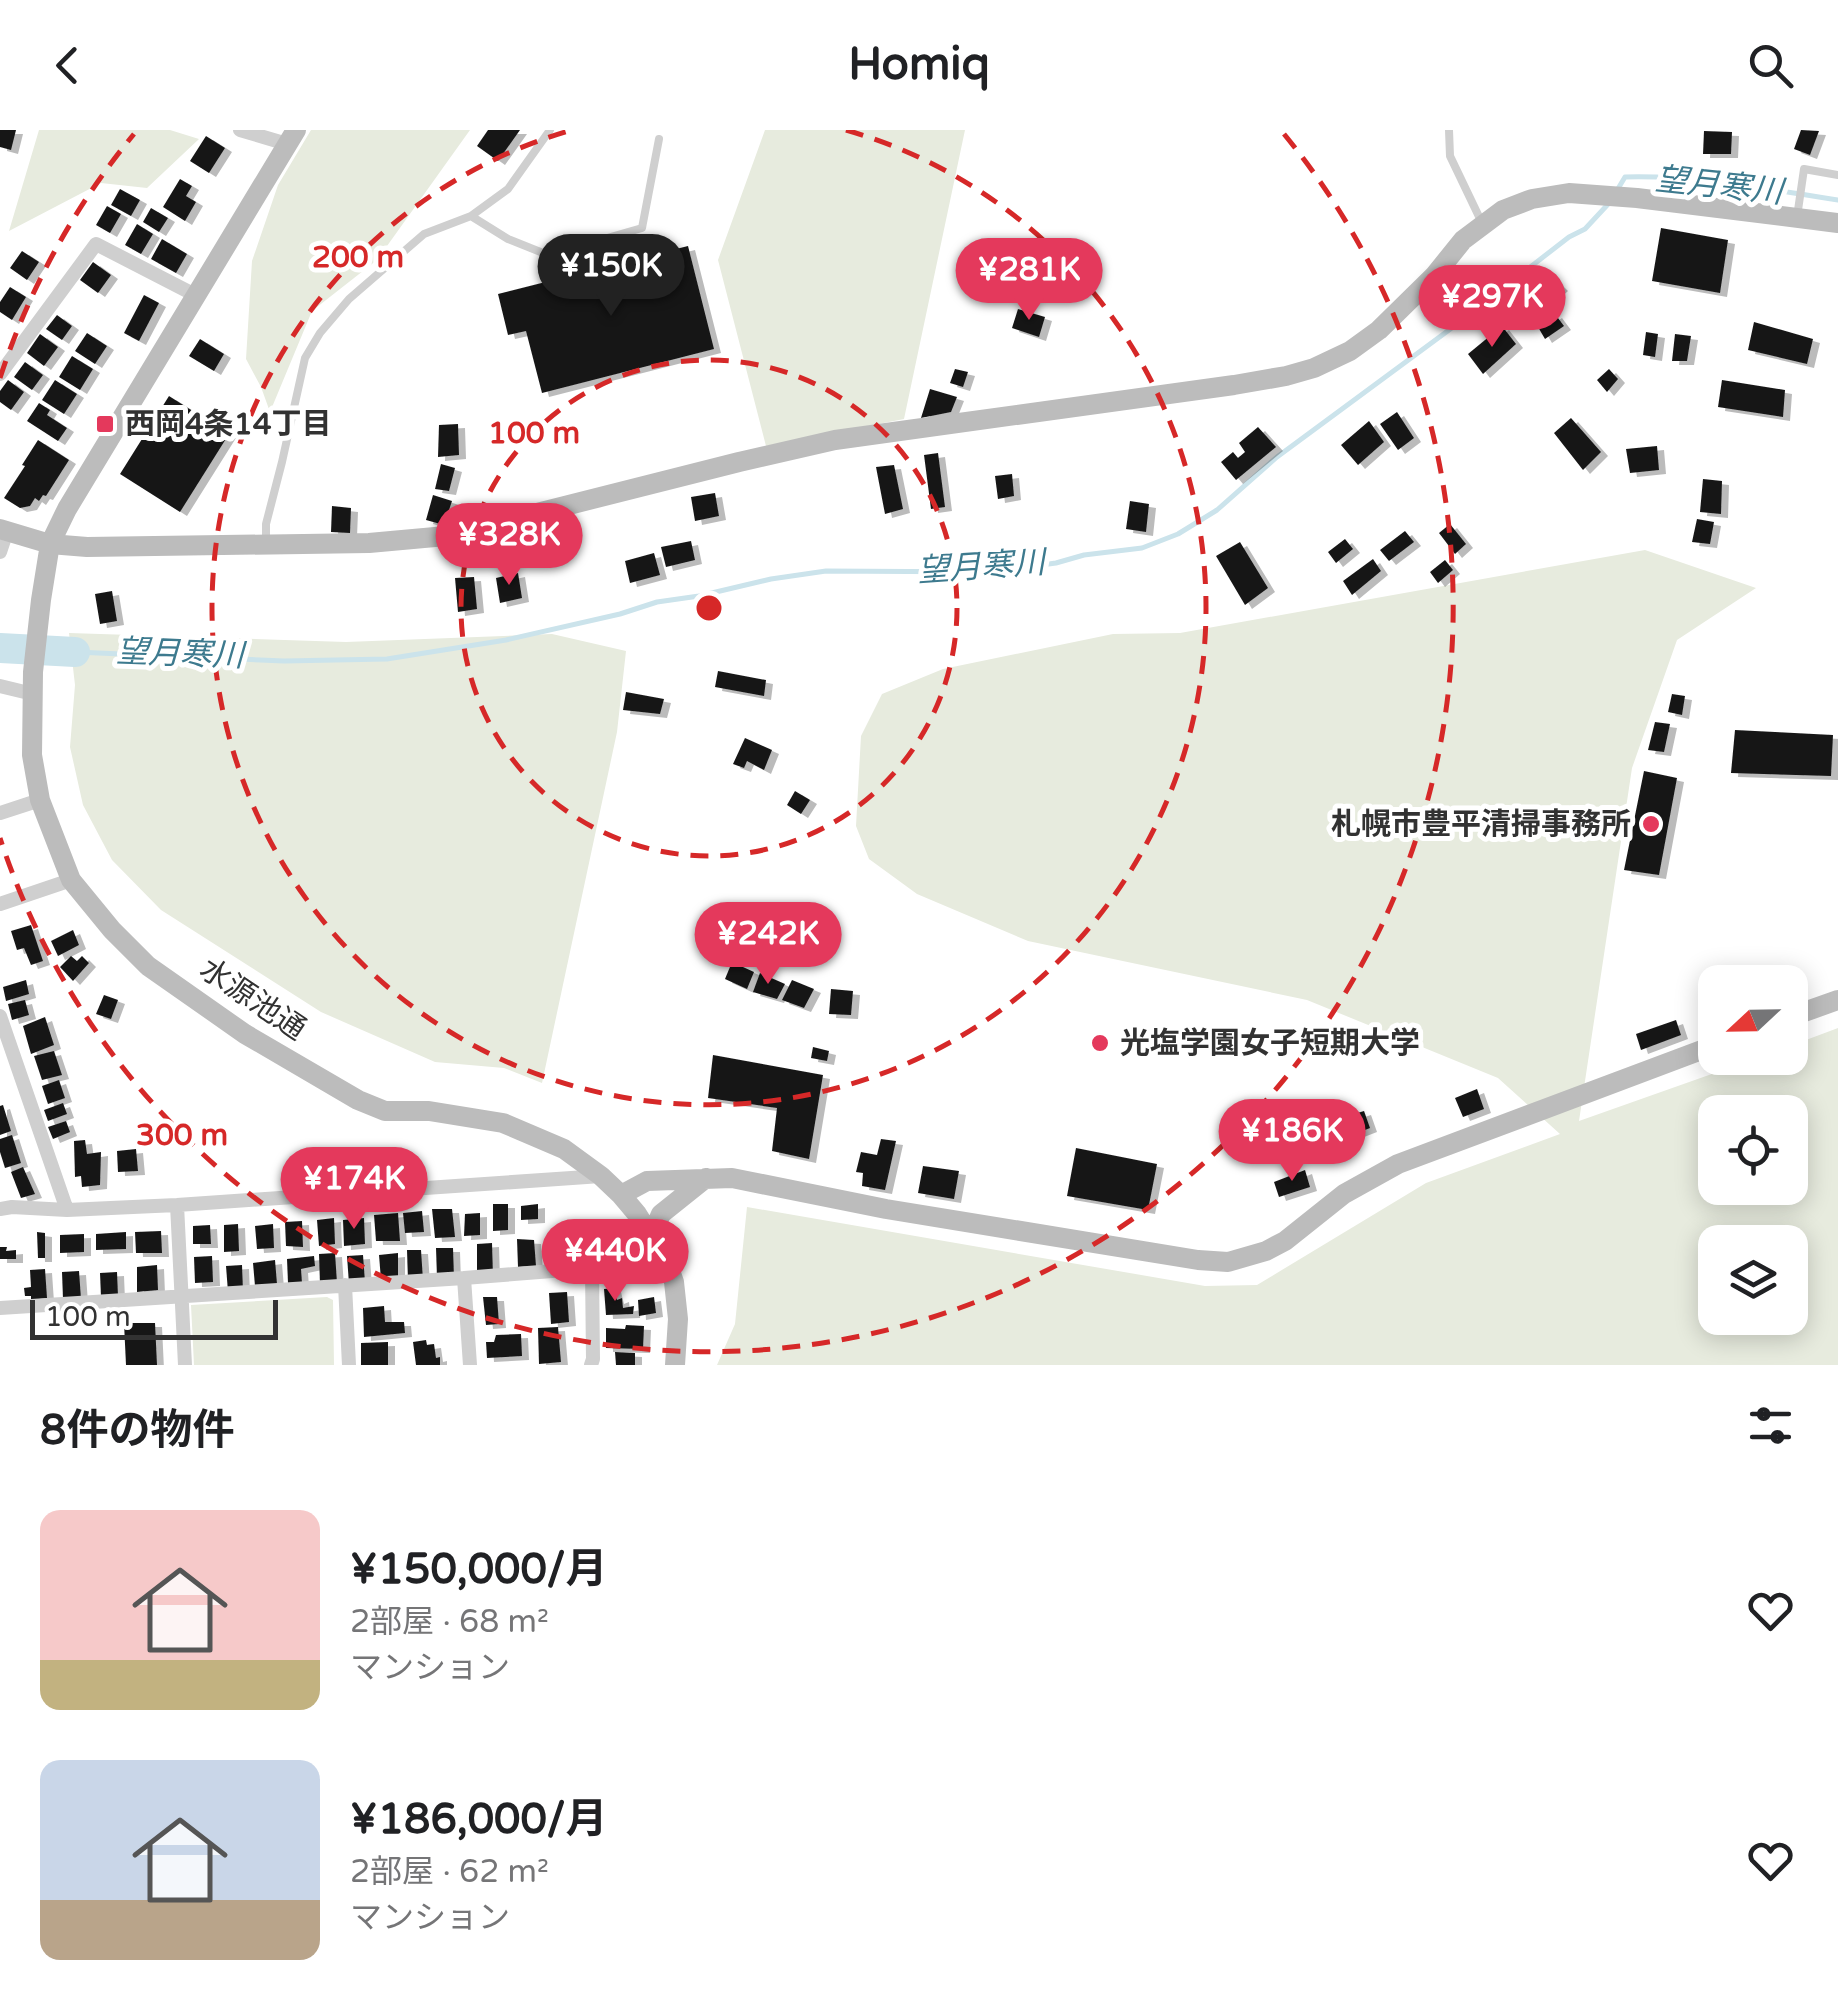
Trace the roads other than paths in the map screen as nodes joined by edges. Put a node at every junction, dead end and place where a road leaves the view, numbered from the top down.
1 (240, 130) edge
2 (550, 130) edge
3 (1450, 130) edge
4 (292, 137) edge
5 (659, 139) dead end
6 (1838, 175) edge
7 (1798, 211) junction
8 (471, 216) junction
9 (1838, 224) edge
10 (1483, 225) junction
11 (197, 296) junction
12 (0, 374) edge
13 (4, 530) edge
14 (50, 544) junction
15 (266, 544) junction
16 (0, 552) edge
17 (0, 686) edge
18 (33, 694) junction
19 (40, 800) junction
20 (0, 813) edge
21 (71, 880) junction
22 (0, 904) edge
23 (1838, 1000) edge
24 (1808, 1011) edge
25 (0, 1016) edge
26 (1698, 1051) edge
27 (601, 1176) junction
28 (706, 1177) junction
29 (622, 1195) junction
30 (177, 1205) junction
31 (0, 1209) edge
32 (67, 1210) junction
33 (662, 1253) junction
34 (592, 1269) junction
35 (464, 1278) junction
36 (344, 1285) junction
37 (182, 1296) junction
38 (0, 1308) edge
39 (184, 1365) edge
40 (349, 1365) edge
41 (470, 1365) edge
42 (591, 1365) edge
43 (675, 1365) edge

1 - 4 street
2 - 8 lane
3 - 10 lane
4 - 11 street, 水源池通
5 - 8 lane
6 - 7 lane
7 - 9 street
7 - 10 street
8 - 15 lane
10 - 15 street
11 - 12 street
11 - 14 street, 水源池通
13 - 14 street
13 - 16 street
14 - 15 street
14 - 18 street, 水源池通
17 - 18 street
18 - 19 street, 水源池通
19 - 20 street
19 - 21 street, 水源池通
21 - 22 street
21 - 27 street, 水源池通
23 - 24 street
25 - 32 street
26 - 28 street
27 - 29 street, 水源池通
27 - 30 street
28 - 29 street
28 - 33 street
29 - 33 street, 水源池通
30 - 32 street
30 - 37 street
31 - 32 street
33 - 34 street
33 - 43 street, 水源池通
34 - 35 street
34 - 42 street
35 - 36 street
35 - 41 street
36 - 37 street
36 - 40 street
37 - 38 street
37 - 39 street

